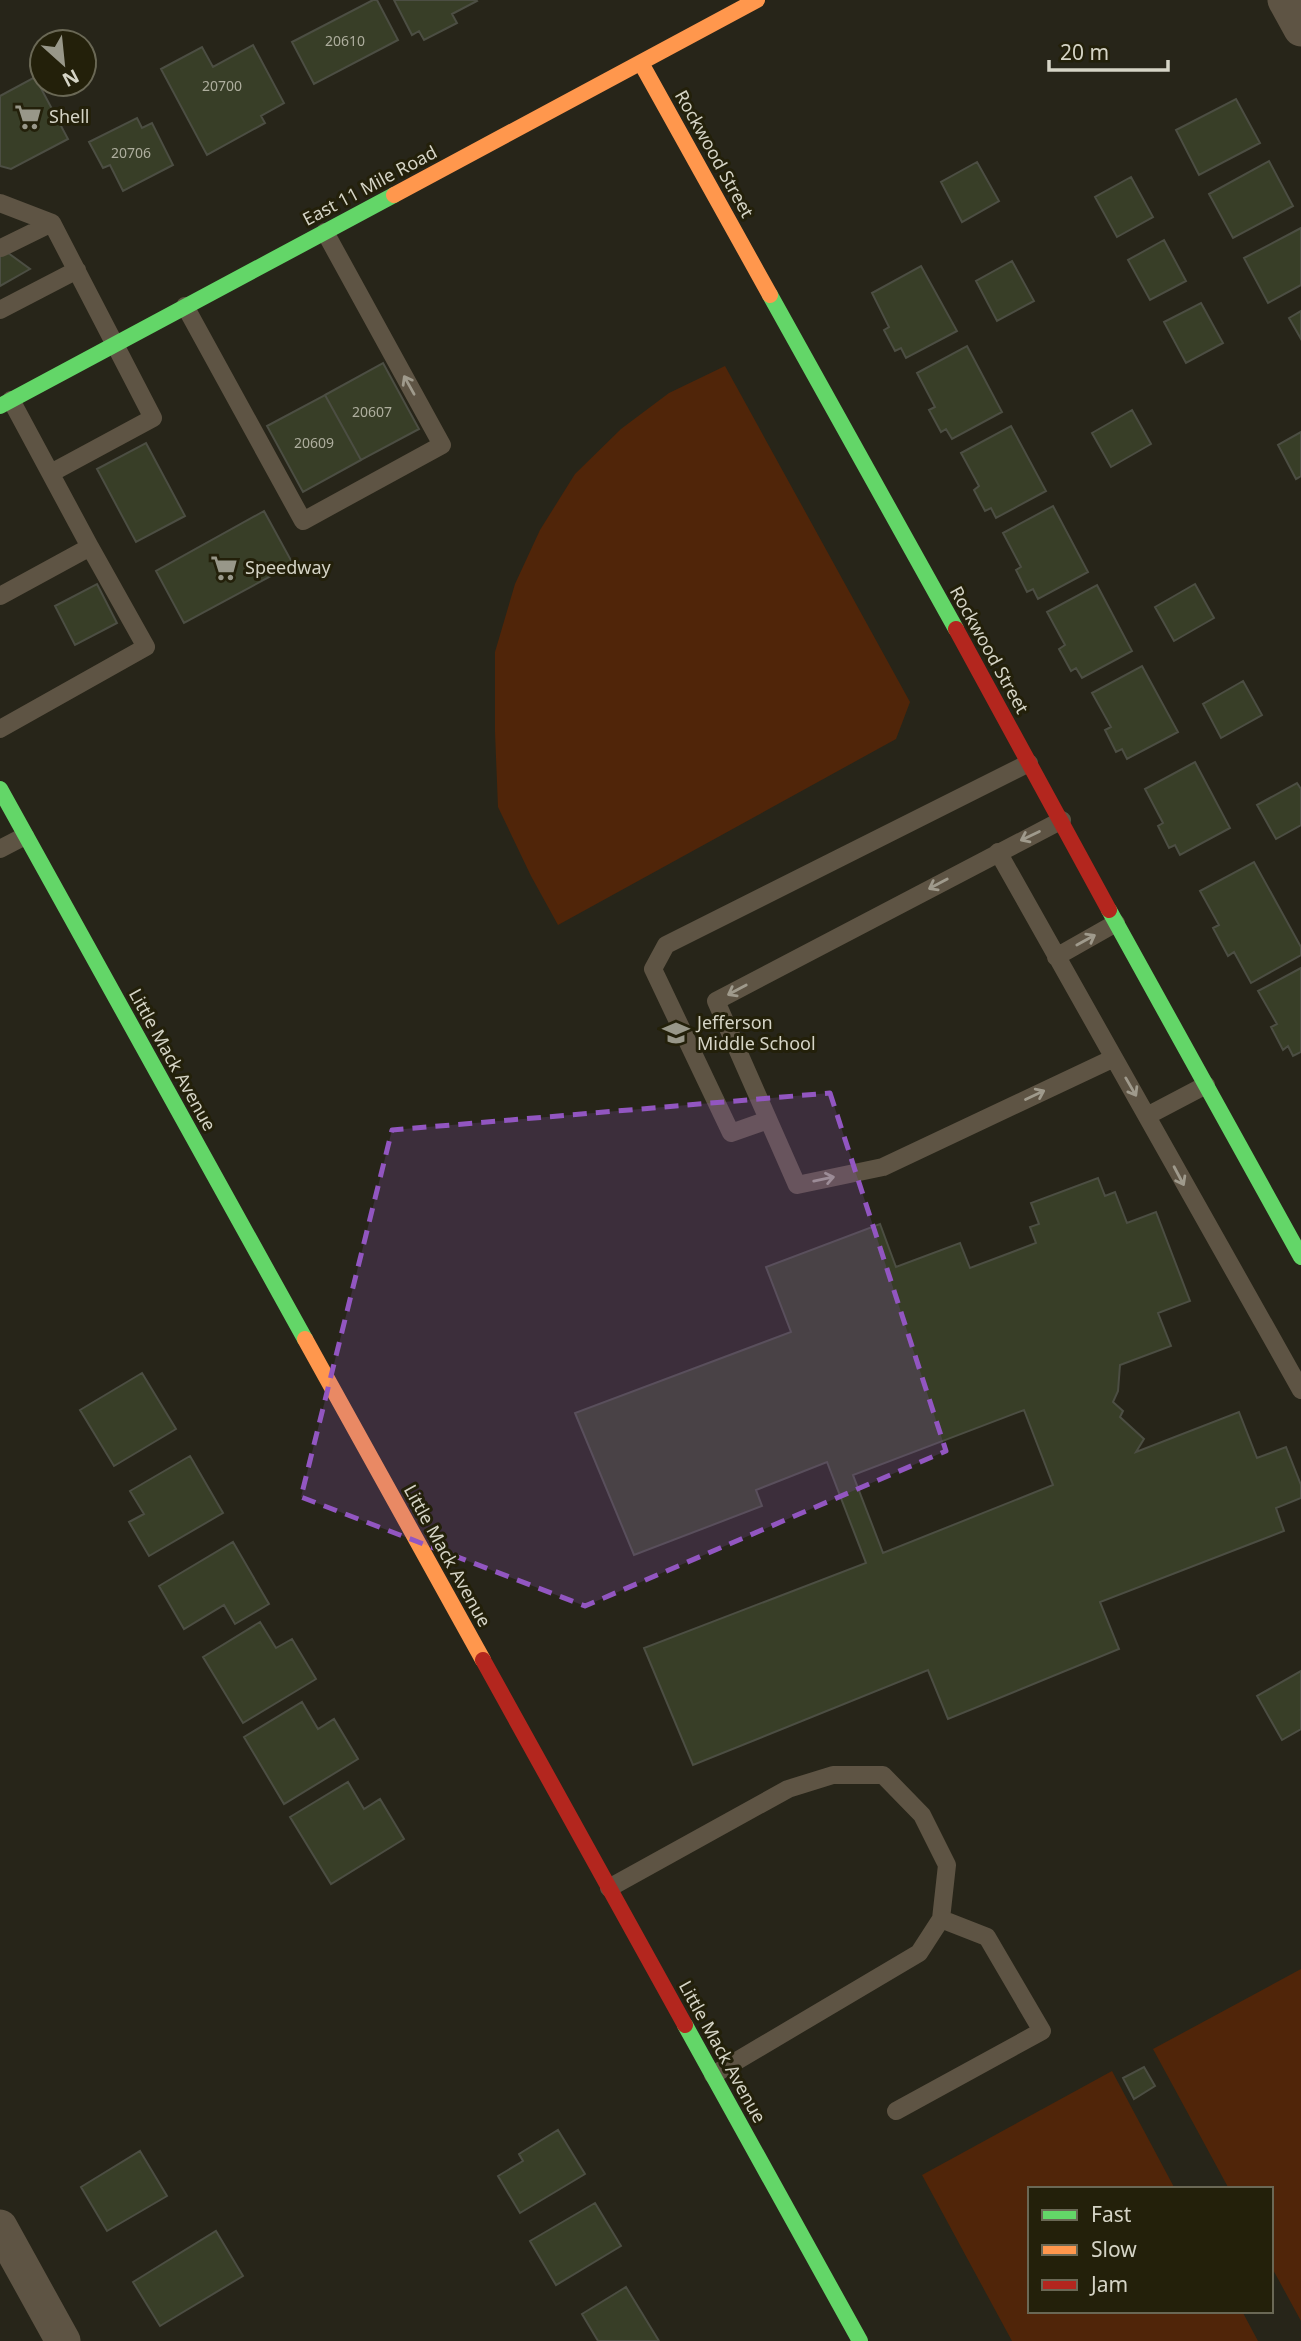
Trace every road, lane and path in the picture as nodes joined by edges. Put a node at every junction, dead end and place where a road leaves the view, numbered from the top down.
1 (757, 0) edge
2 (1285, 0) edge
3 (1301, 29) edge
4 (641, 63) junction
5 (0, 203) edge
6 (52, 223) junction
7 (325, 232) junction
8 (1, 248) edge
9 (77, 270) junction
10 (185, 306) junction
11 (0, 310) edge
12 (116, 344) junction
13 (5, 403) edge
14 (51, 473) junction
15 (90, 547) junction
16 (0, 596) edge
17 (0, 729) edge
18 (1029, 763) junction
19 (0, 789) edge
20 (1062, 820) junction
21 (25, 836) junction
22 (0, 849) edge
23 (998, 852) junction
24 (1116, 923) junction
25 (1056, 957) junction
26 (1114, 1058) junction
27 (1206, 1085) junction
28 (1147, 1116) junction
29 (768, 1120) junction
30 (1301, 1257) edge
31 (1301, 1390) edge
32 (608, 1888) junction
33 (941, 1919) junction
34 (713, 2075) junction
35 (896, 2111) dead end
36 (0, 2227) edge
37 (63, 2341) edge
38 (860, 2341) edge

1 - 4 main road, East 11 Mile Road
2 - 3 street
4 - 7 main road, East 11 Mile Road
4 - 18 main road, Rockwood Street
5 - 6 lane
6 - 8 lane
6 - 9 lane
7 - 10 main road, East 11 Mile Road
10 -> 7 lane
9 - 11 lane
9 - 12 lane
10 - 12 main road, East 11 Mile Road
12 - 13 main road, East 11 Mile Road
12 - 14 lane
13 - 14 lane
14 - 15 lane
15 - 16 lane
15 - 17 lane
18 - 20 main road, Rockwood Street
18 - 29 lane
19 - 21 main road, Little Mack Avenue
20 -> 23 lane
20 - 24 main road, Rockwood Street
21 - 22 lane
21 - 32 main road, Little Mack Avenue
23 - 25 lane
23 -> 29 lane
25 -> 24 lane
24 - 27 main road, Rockwood Street
25 - 26 lane
26 -> 28 lane
29 -> 26 lane
27 - 28 lane
27 - 30 main road, Rockwood Street
28 -> 31 lane
32 - 33 lane
32 - 34 main road, Little Mack Avenue
33 - 34 lane
33 - 35 lane
34 - 38 main road, Little Mack Avenue
36 - 37 street

